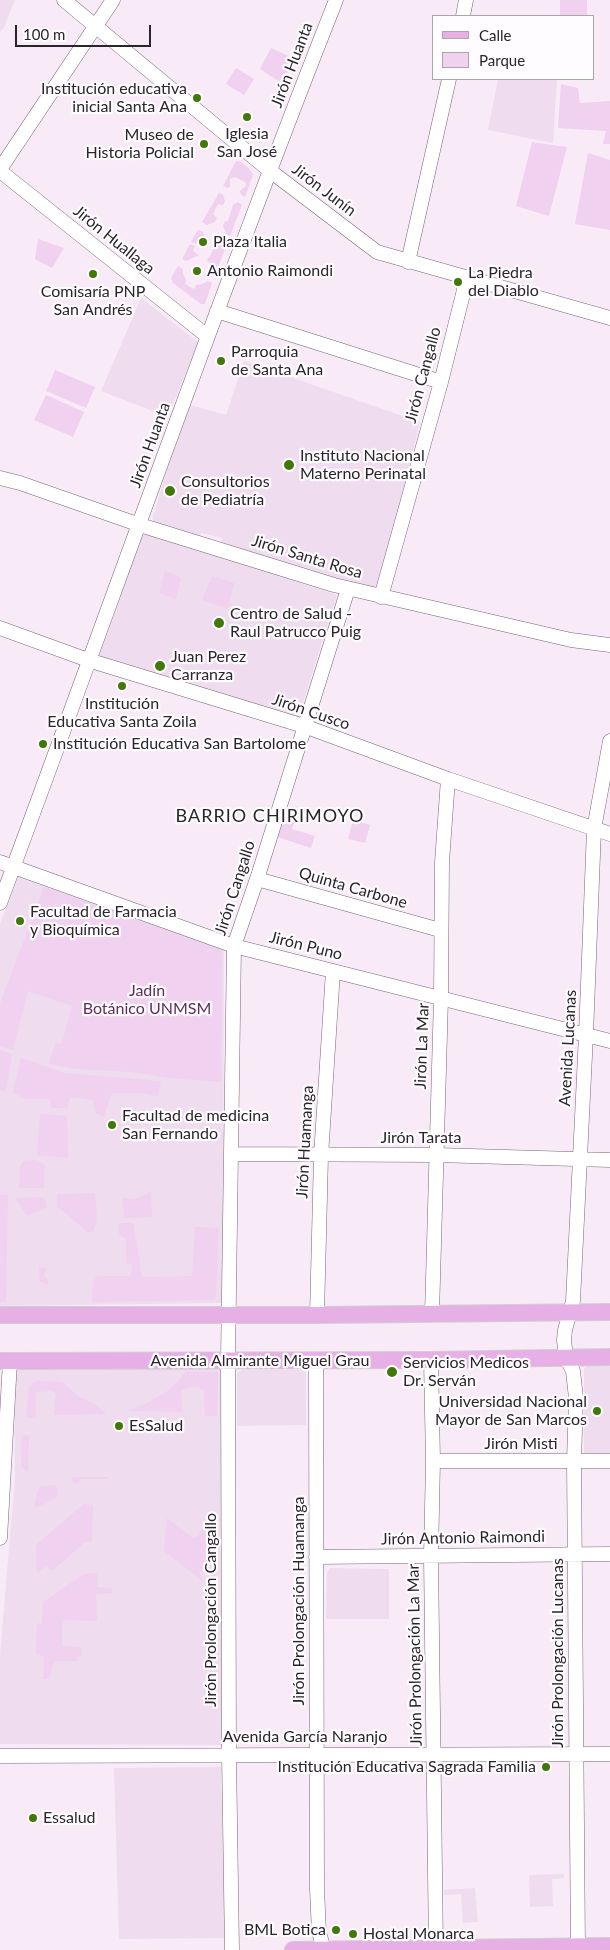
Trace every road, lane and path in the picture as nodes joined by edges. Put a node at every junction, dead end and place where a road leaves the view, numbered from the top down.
1 (64, 0) edge
2 (113, 0) edge
3 (336, 0) edge
4 (466, 0) edge
5 (462, 15) edge
6 (96, 26) junction
7 (449, 80) edge
8 (0, 170) edge
9 (269, 170) junction
10 (408, 262) junction
11 (467, 278) junction
12 (217, 311) junction
13 (610, 318) edge
14 (207, 336) junction
15 (441, 382) junction
16 (0, 478) edge
17 (140, 525) junction
18 (348, 589) junction
19 (381, 597) junction
20 (0, 628) edge
21 (610, 645) edge
22 (88, 660) junction
23 (304, 726) junction
24 (609, 748) edge
25 (448, 778) junction
26 (594, 829) junction
27 (610, 834) edge
28 (0, 862) edge
29 (14, 866) junction
30 (257, 879) junction
31 (0, 903) edge
32 (440, 930) junction
33 (234, 946) junction
34 (333, 971) junction
35 (441, 998) junction
36 (586, 1035) junction
37 (610, 1041) edge
38 (232, 1154) junction
39 (436, 1155) junction
40 (321, 1156) junction
41 (580, 1159) junction
42 (610, 1160) edge
43 (570, 1312) junction
44 (610, 1312) edge
45 (432, 1314) junction
46 (0, 1315) edge
47 (317, 1315) junction
48 (228, 1317) junction
49 (228, 1357) junction
50 (566, 1357) junction
51 (610, 1357) edge
52 (431, 1360) junction
53 (5, 1361) edge
54 (316, 1361) junction
55 (433, 1461) junction
56 (610, 1461) edge
57 (574, 1462) junction
58 (1, 1492) edge
59 (0, 1538) edge
60 (574, 1554) junction
61 (610, 1554) edge
62 (316, 1557) junction
63 (431, 1557) junction
64 (317, 1754) junction
65 (434, 1754) junction
66 (576, 1754) junction
67 (610, 1754) edge
68 (229, 1755) junction
69 (0, 1756) edge
70 (610, 1946) edge
71 (578, 1948) edge
72 (436, 1949) edge
73 (232, 1950) edge
74 (293, 1950) edge
75 (324, 1950) edge

1 - 6 street, Jirón Junín
2 - 6 street
3 - 9 street, Jirón Huanta
4 - 5 street
6 - 8 street
6 - 9 street, Jirón Junín
7 - 10 street
8 - 14 street, Jirón Huallaga
9 - 10 street, Jirón Junín
9 - 12 street, Jirón Huanta
10 - 11 street, Jirón Junín
11 - 13 street, Jirón Junín
11 - 15 street, Jirón Cangallo
12 - 14 street, Jirón Huanta
12 - 15 street
14 - 17 street, Jirón Huanta
15 - 19 street, Jirón Cangallo
16 - 17 street, Jirón Santa Rosa
17 - 18 street, Jirón Santa Rosa
17 - 22 street, Jirón Huanta
18 - 19 street, Jirón Santa Rosa
18 - 23 street, Jirón Cangallo
19 - 21 street, Jirón Santa Rosa
20 - 22 street, Jirón Cusco
22 - 23 street, Jirón Cusco
22 - 29 street, Jirón Huanta
23 - 25 street, Jirón Cusco
23 - 30 street, Jirón Cangallo
24 - 26 street, Avenida Lucanas
25 - 26 street, Jirón Cusco
25 - 32 street, Jirón La Mar
26 - 27 street, Jirón Cusco
26 - 36 street, Avenida Lucanas
28 - 29 street, Jirón Puno
29 - 31 street, Jirón Huanta
29 - 33 street, Jirón Puno
30 - 32 street, Quinta Carbone
30 - 33 street, Jirón Cangallo
32 - 35 street, Jirón La Mar
33 - 34 street, Jirón Puno
33 - 38 street, Jirón Cangallo
34 - 35 street, Jirón Puno
34 - 40 street, Jirón Huamanga
35 - 36 street, Jirón Puno
35 - 39 street, Jirón La Mar
36 - 37 street, Jirón Puno
36 - 41 street, Avenida Lucanas
38 - 40 street, Jirón Tarata
38 - 48 street, Jirón Cangallo
39 - 40 street, Jirón Tarata
39 - 41 street, Jirón Tarata
39 - 45 street, Jirón La Mar
40 - 47 street, Jirón Huamanga
41 - 42 street, Jirón Tarata
41 - 43 street, Avenida Lucanas
43 - 44 main road
43 - 45 main road
43 - 50 street, Avenida Lucanas
45 - 47 main road
46 - 48 main road
47 - 48 main road
48 - 49 street, Jirón Cangallo
49 - 53 main road, Avenida Almirante Miguel Grau
49 - 54 main road, Avenida Almirante Miguel Grau
49 - 68 street, Jirón Prolongación Cangallo
50 - 51 main road, Avenida Almirante Miguel Grau
50 - 52 main road, Avenida Almirante Miguel Grau
50 - 57 street, Jirón Prolongación Lucanas
52 - 54 main road, Avenida Almirante Miguel Grau
52 - 55 street, Jirón Prolongación La Mar
53 - 58 street
54 - 62 street, Jirón Prolongación Huamanga
55 - 57 street, Jirón Misti
55 - 63 street, Jirón Prolongación La Mar
56 - 57 street, Jirón Misti
57 - 60 street, Jirón Prolongación Lucanas
58 - 59 street
60 - 61 street, Jirón Antonio Raimondi
60 - 63 street, Jirón Antonio Raimondi
60 - 66 street, Jirón Prolongación Lucanas
62 - 63 street, Jirón Antonio Raimondi
62 - 64 street, Jirón Prolongación Huamanga
63 - 65 street, Jirón Prolongación La Mar
64 - 65 street, Avenida García Naranjo
64 - 68 street, Avenida García Naranjo
64 - 75 street, Jirón Prolongación Huamanga
65 - 66 street, Avenida García Naranjo
65 - 72 street, Jirón Prolongación La Mar
66 - 67 street, Avenida García Naranjo
66 - 71 street, Jirón Prolongación Lucanas
68 - 69 street, Avenida García Naranjo
68 - 73 street, Jirón Prolongación Cangallo
70 - 71 main road
71 - 72 main road
72 - 75 main road
74 - 75 main road

